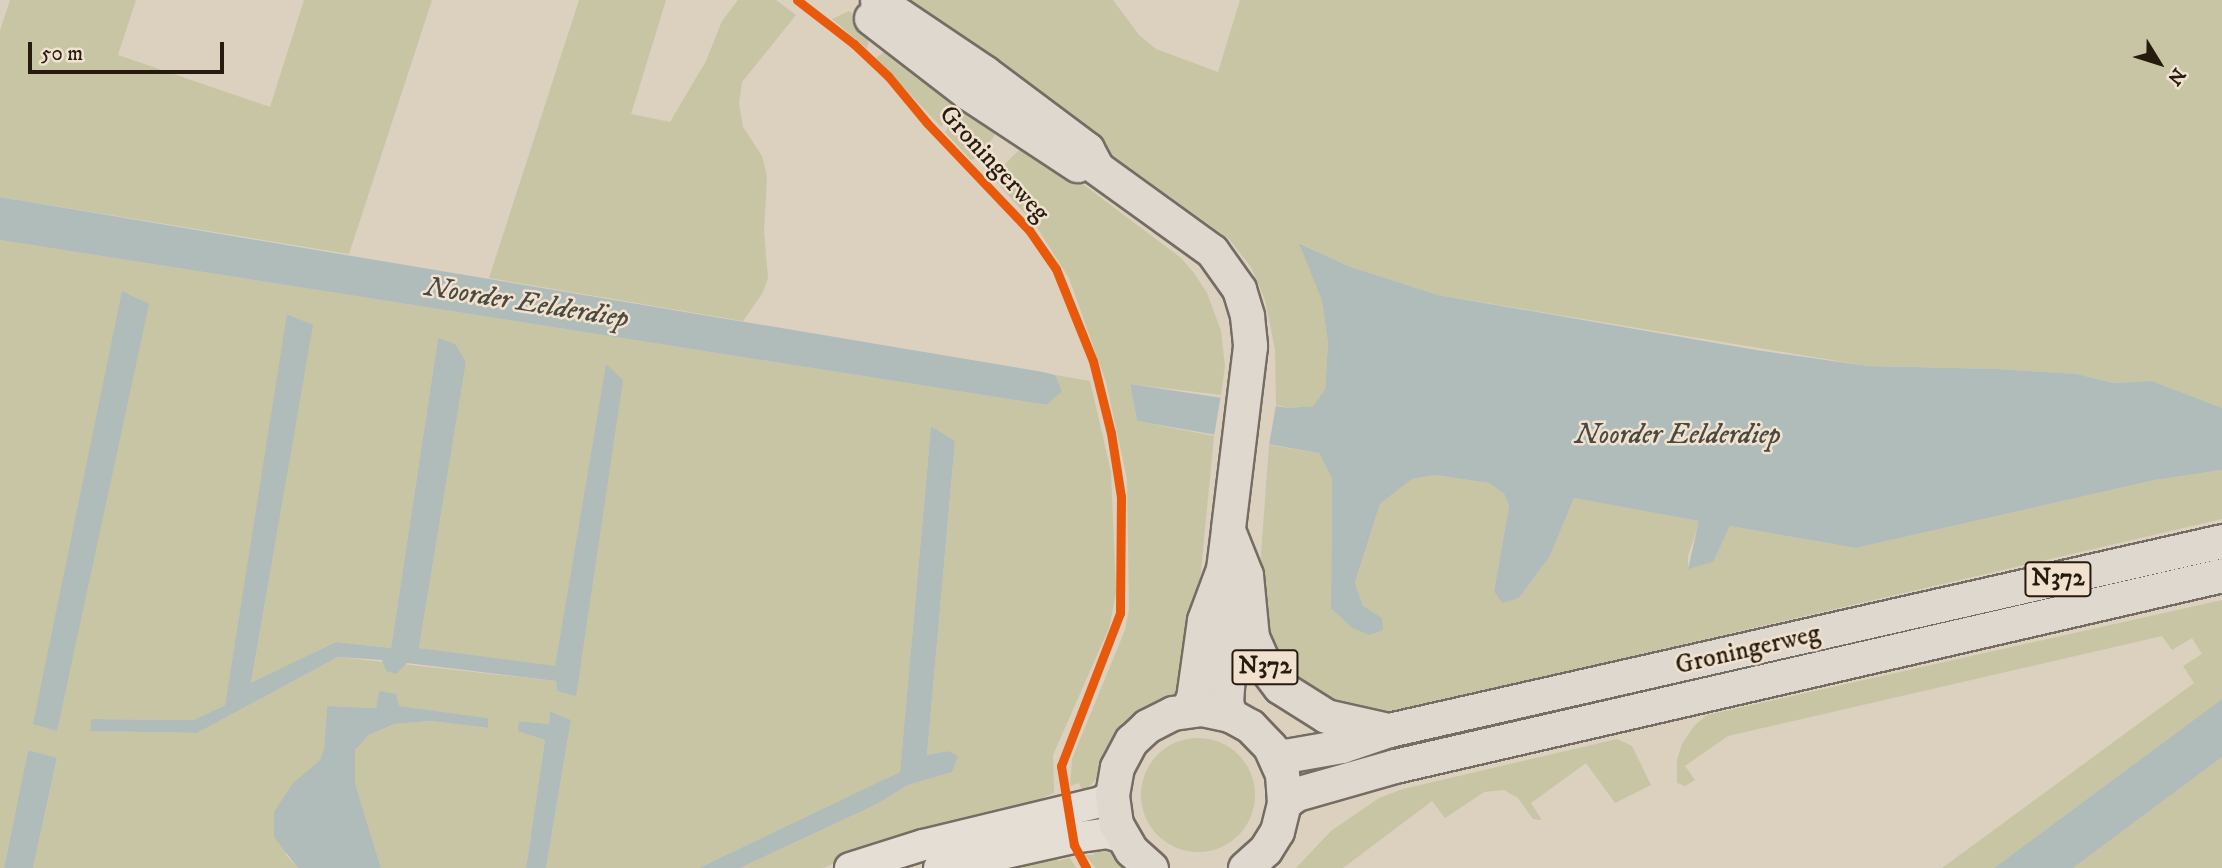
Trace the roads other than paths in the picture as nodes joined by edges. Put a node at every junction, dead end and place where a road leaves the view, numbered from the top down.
1 (855, 0) edge
2 (877, 0) edge
3 (1097, 168) junction
4 (1228, 529) junction
5 (2222, 541) edge
6 (1223, 569) junction
7 (2222, 575) edge
8 (1188, 710) junction
9 (1230, 715) junction
10 (1389, 730) junction
11 (1274, 754) junction
12 (1112, 795) junction
13 (1284, 803) junction
14 (1123, 838) junction
15 (850, 868) edge
16 (939, 868) edge
17 (1151, 868) edge
18 (1245, 868) edge

1 - 3 main road, Groningerweg / N372
2 - 3 main road, Groningerweg / N372
3 - 4 main road, Groningerweg / N372
4 - 6 main road, Groningerweg / N372
4 - 10 main road, N372
5 - 10 main road, Groningerweg / N372
6 - 8 main road, Groningerweg / N372
6 - 9 main road, Groningerweg / N372
7 - 13 main road, Groningerweg / N372
8 - 9 main road, N372
8 - 12 main road, N372
9 - 11 main road, N372
10 - 11 main road, Groningerweg / N372
11 - 13 main road, N372
12 - 14 main road, N372
12 - 15 main road
13 - 18 main road, N372
14 - 16 main road
14 - 17 main road, N372

